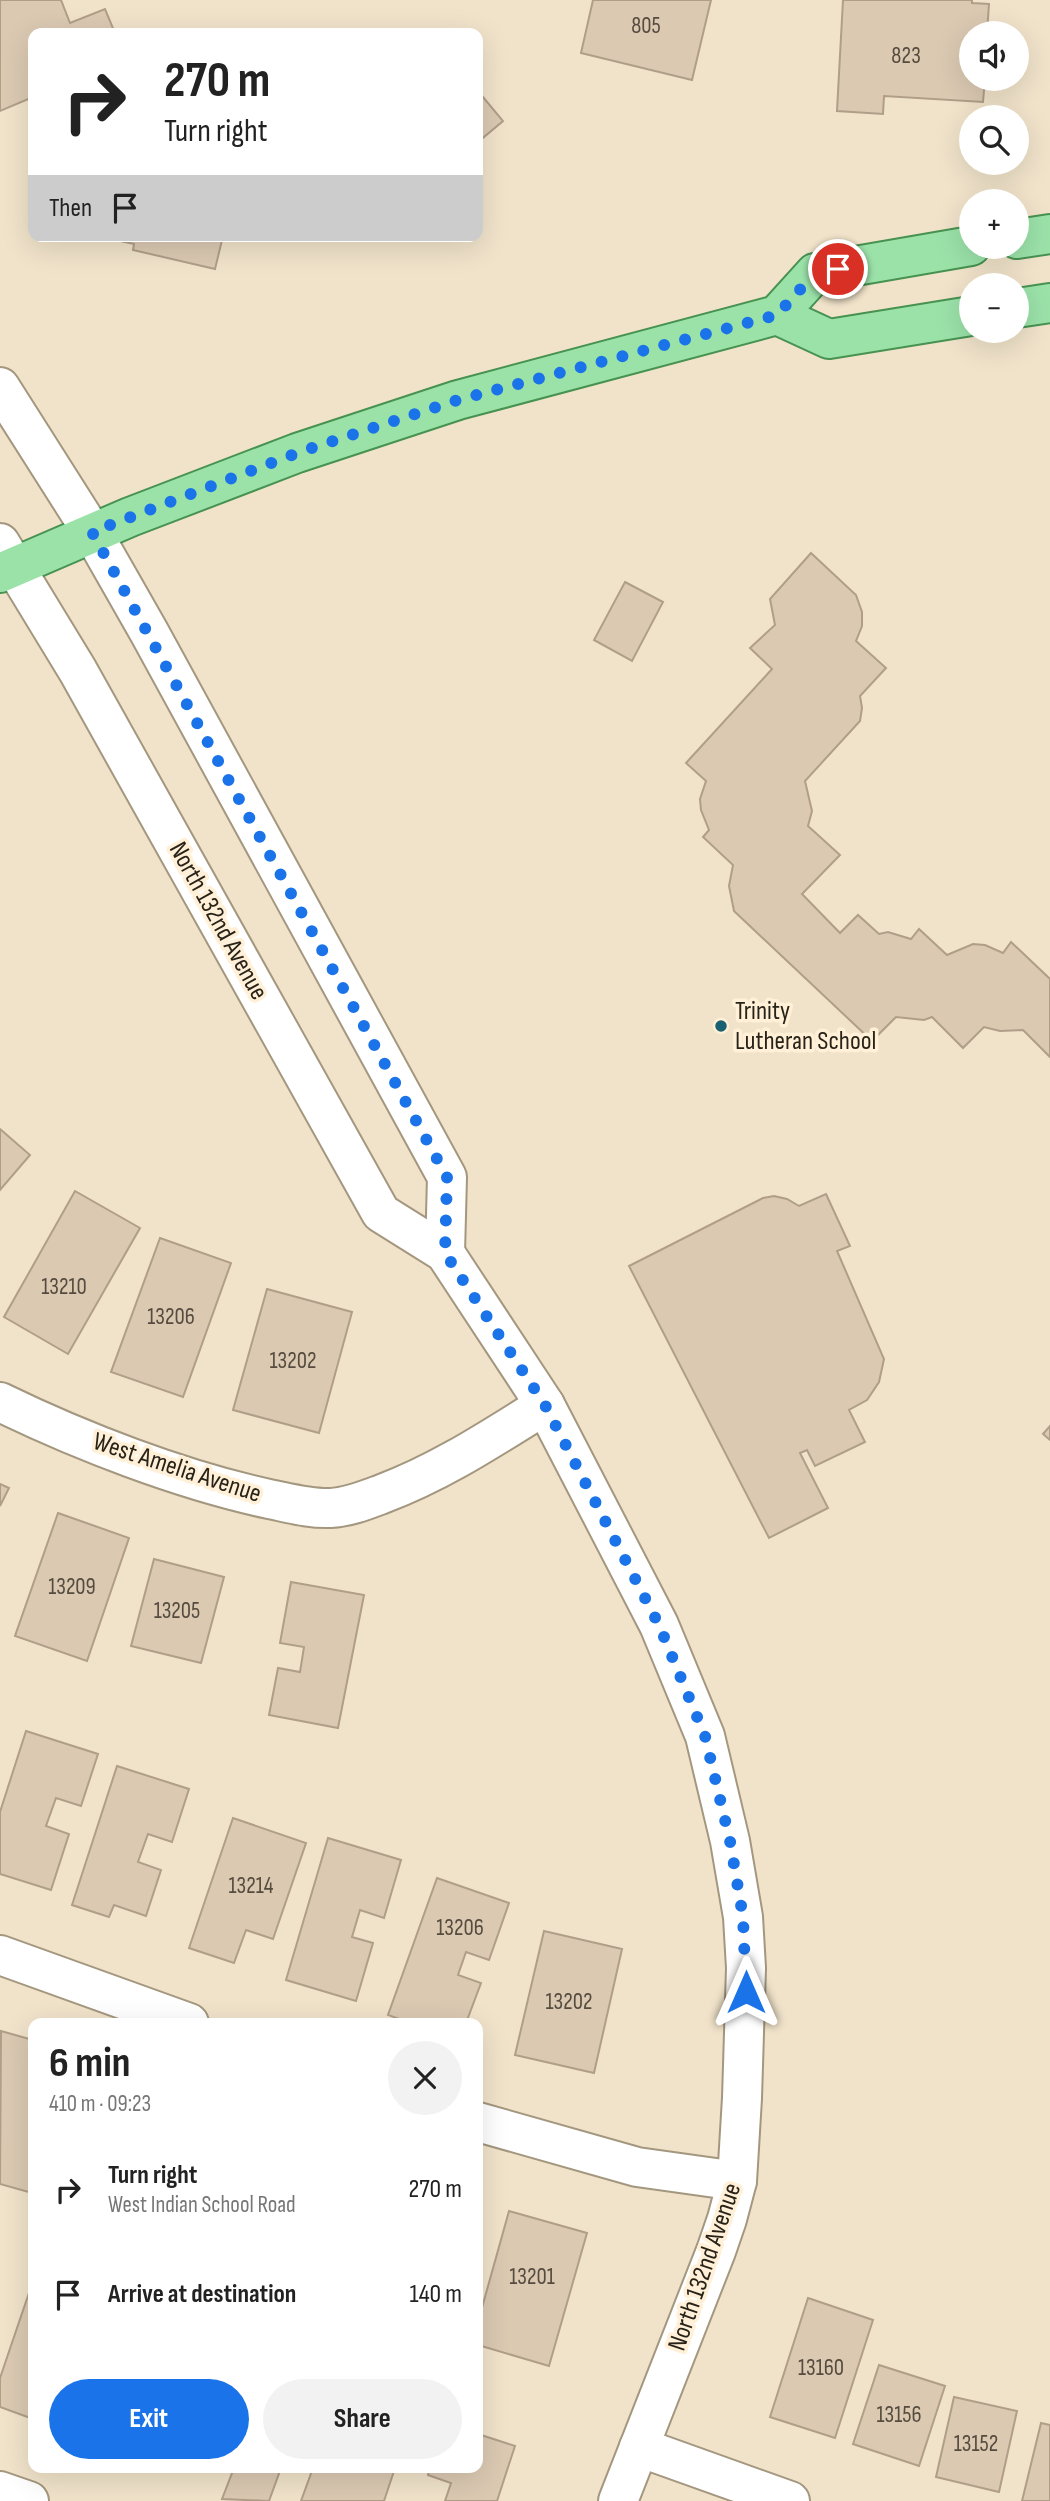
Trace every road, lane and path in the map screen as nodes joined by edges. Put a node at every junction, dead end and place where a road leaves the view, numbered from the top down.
1 (1050, 234) edge
2 (1029, 237) edge
3 (959, 248) edge
4 (1050, 303) edge
5 (1029, 306) edge
6 (777, 315) junction
7 (959, 318) edge
8 (0, 387) edge
9 (92, 532) junction
10 (4, 561) edge
11 (445, 1253) junction
12 (0, 1402) edge
13 (545, 1405) junction
14 (0, 1955) edge
15 (175, 2018) edge
16 (483, 2123) edge
17 (737, 2180) junction
18 (639, 2447) junction
19 (0, 2491) edge
20 (29, 2501) edge
21 (618, 2501) edge
22 (790, 2501) edge

1 - 2 main road
3 - 6 main road
4 - 5 main road
6 - 7 main road
6 - 9 main road
8 - 9 street
9 - 10 main road
9 - 11 street
10 - 11 street, North 132nd Avenue
11 - 13 street, North 132nd Avenue
12 - 13 street, West Amelia Avenue
13 - 17 street, North 132nd Avenue
14 - 15 street
16 - 17 street
17 - 18 street, North 132nd Avenue
18 - 21 street, North 132nd Avenue
18 - 22 street
19 - 20 street

